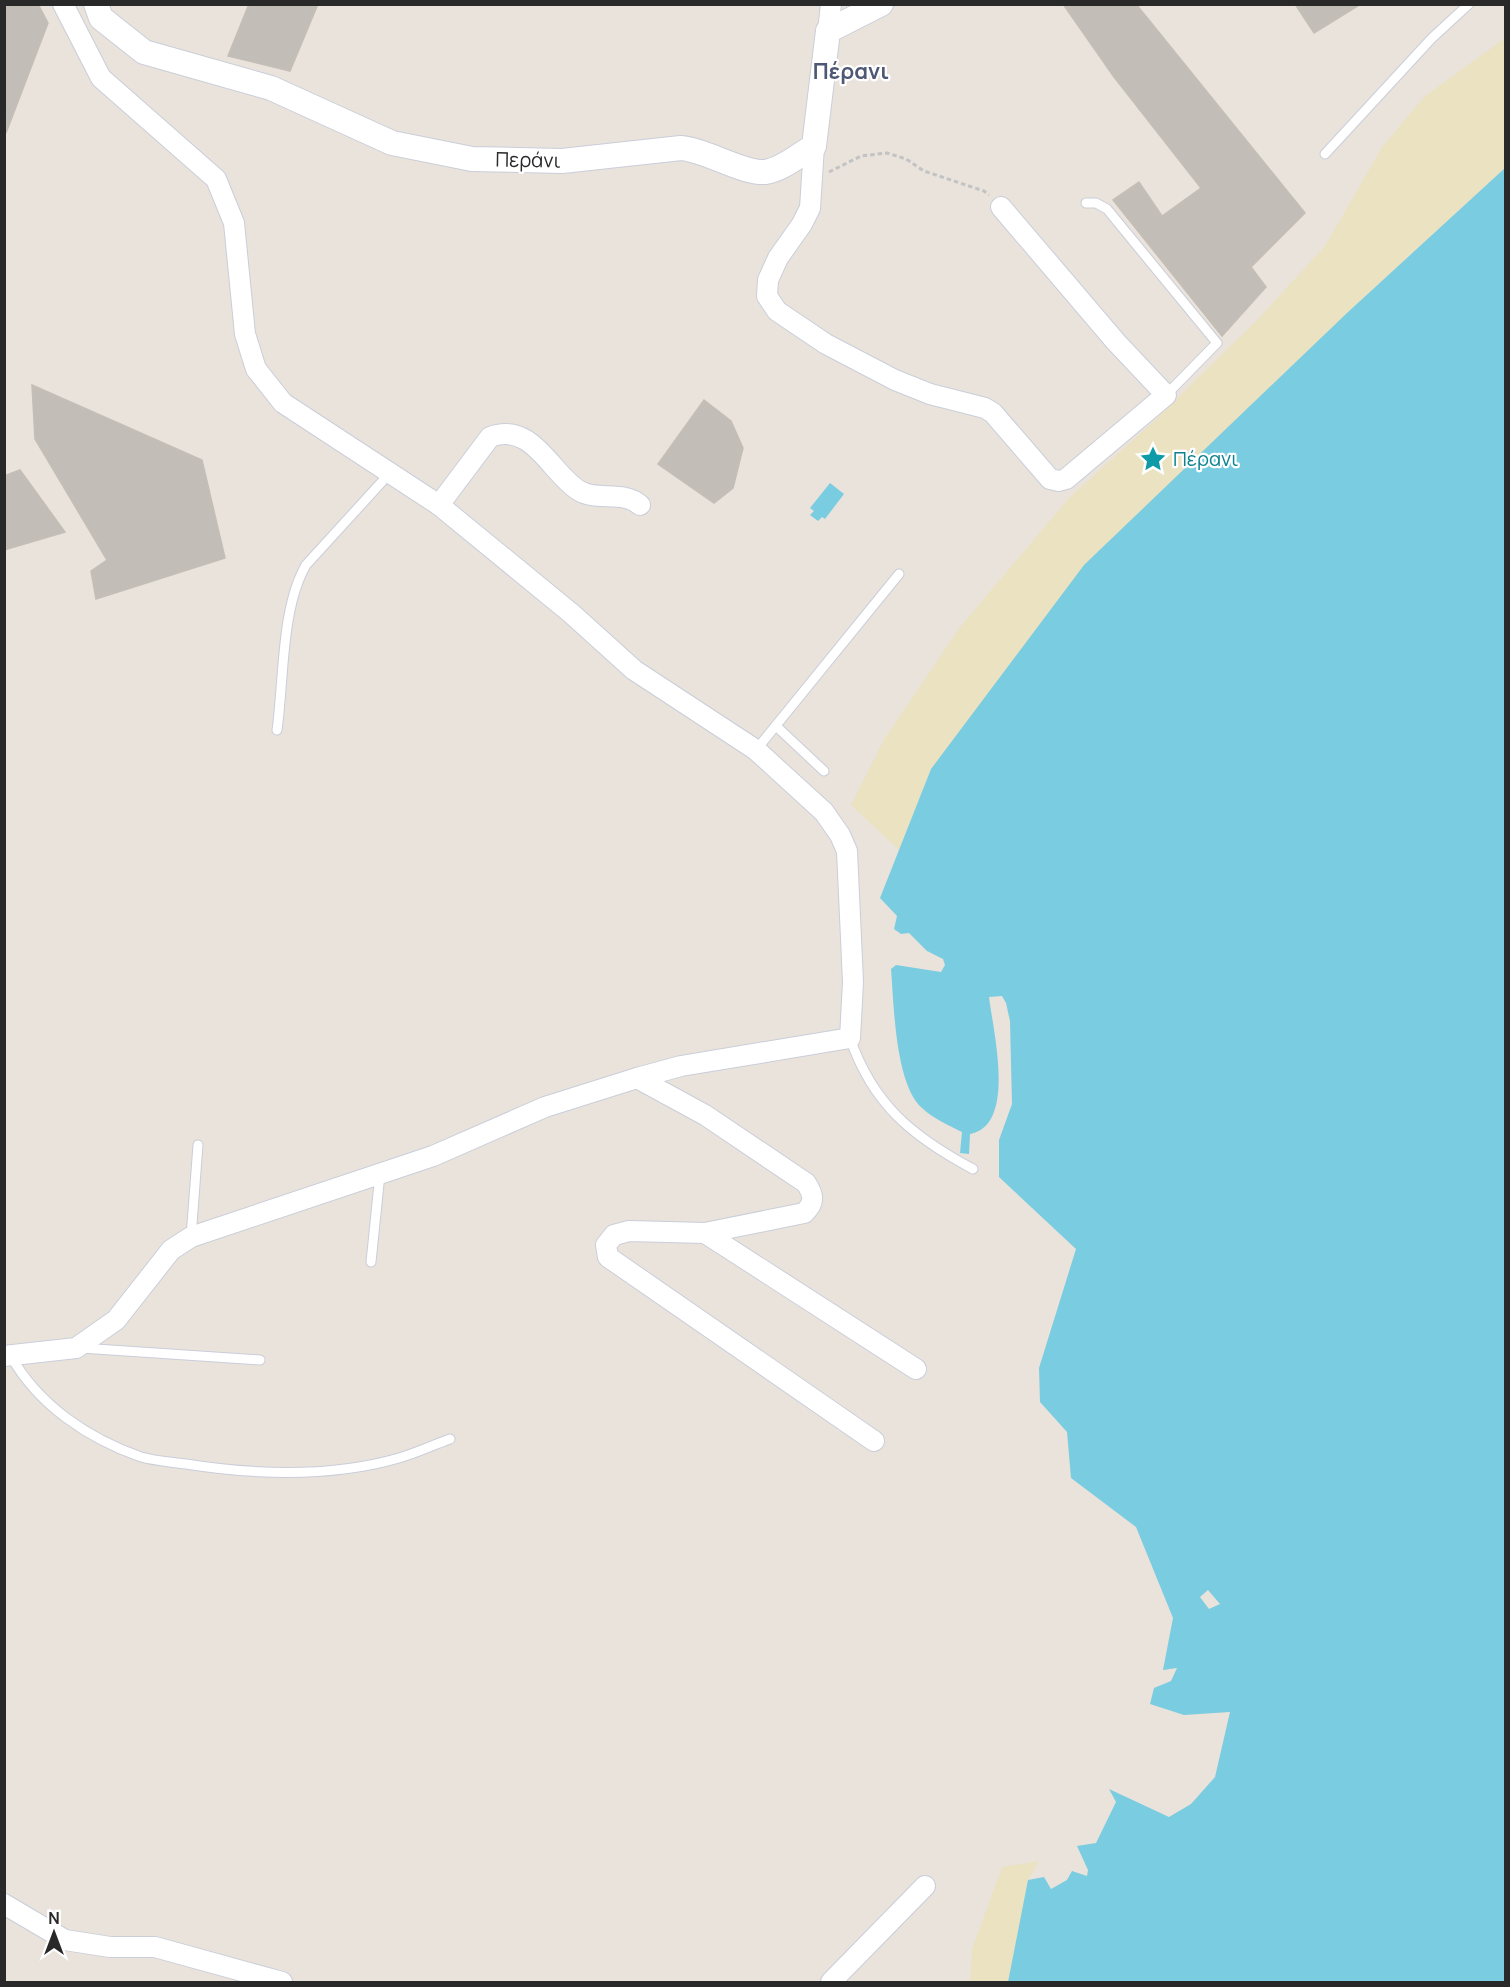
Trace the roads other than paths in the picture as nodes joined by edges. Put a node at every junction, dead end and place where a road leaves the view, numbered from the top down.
1 (63, 4) edge
2 (96, 4) edge
3 (831, 4) edge
4 (881, 4) edge
5 (1469, 4) edge
6 (828, 31) junction
7 (814, 146) junction
8 (1325, 154) dead end
9 (1086, 203) dead end
10 (1001, 207) road end
11 (1166, 395) junction
12 (390, 474) junction
13 (439, 505) junction
14 (640, 505) dead end
15 (899, 574) dead end
16 (776, 726) junction
17 (278, 730) dead end
18 (756, 750) junction
19 (824, 771) dead end
20 (850, 1038) junction
21 (637, 1078) junction
22 (198, 1145) dead end
23 (974, 1169) dead end
24 (380, 1174) junction
25 (705, 1233) junction
26 (192, 1237) junction
27 (371, 1262) dead end
28 (76, 1348) junction
29 (8, 1356) edge
30 (260, 1360) dead end
31 (916, 1369) dead end
32 (450, 1439) dead end
33 (874, 1441) dead end
34 (925, 1886) dead end
35 (4, 1904) edge
36 (282, 1983) edge
37 (831, 1983) edge

1 - 12 street
2 - 7 street, Περάνι
3 - 6 street
4 - 6 street
5 - 8 lane
6 - 7 street
7 - 11 street
9 - 11 lane
10 - 11 street
12 - 13 street
12 - 17 lane
13 - 14 street
13 - 18 street
15 - 16 lane
16 - 18 lane
16 - 19 lane
18 - 20 street
20 - 21 street
20 - 23 lane
21 - 24 street
21 - 25 street
22 - 26 lane
24 - 26 street
24 - 27 lane
25 - 31 street
25 - 33 street
26 - 28 street
28 - 29 street
28 - 30 lane
29 - 32 lane
34 - 37 street
35 - 36 street

